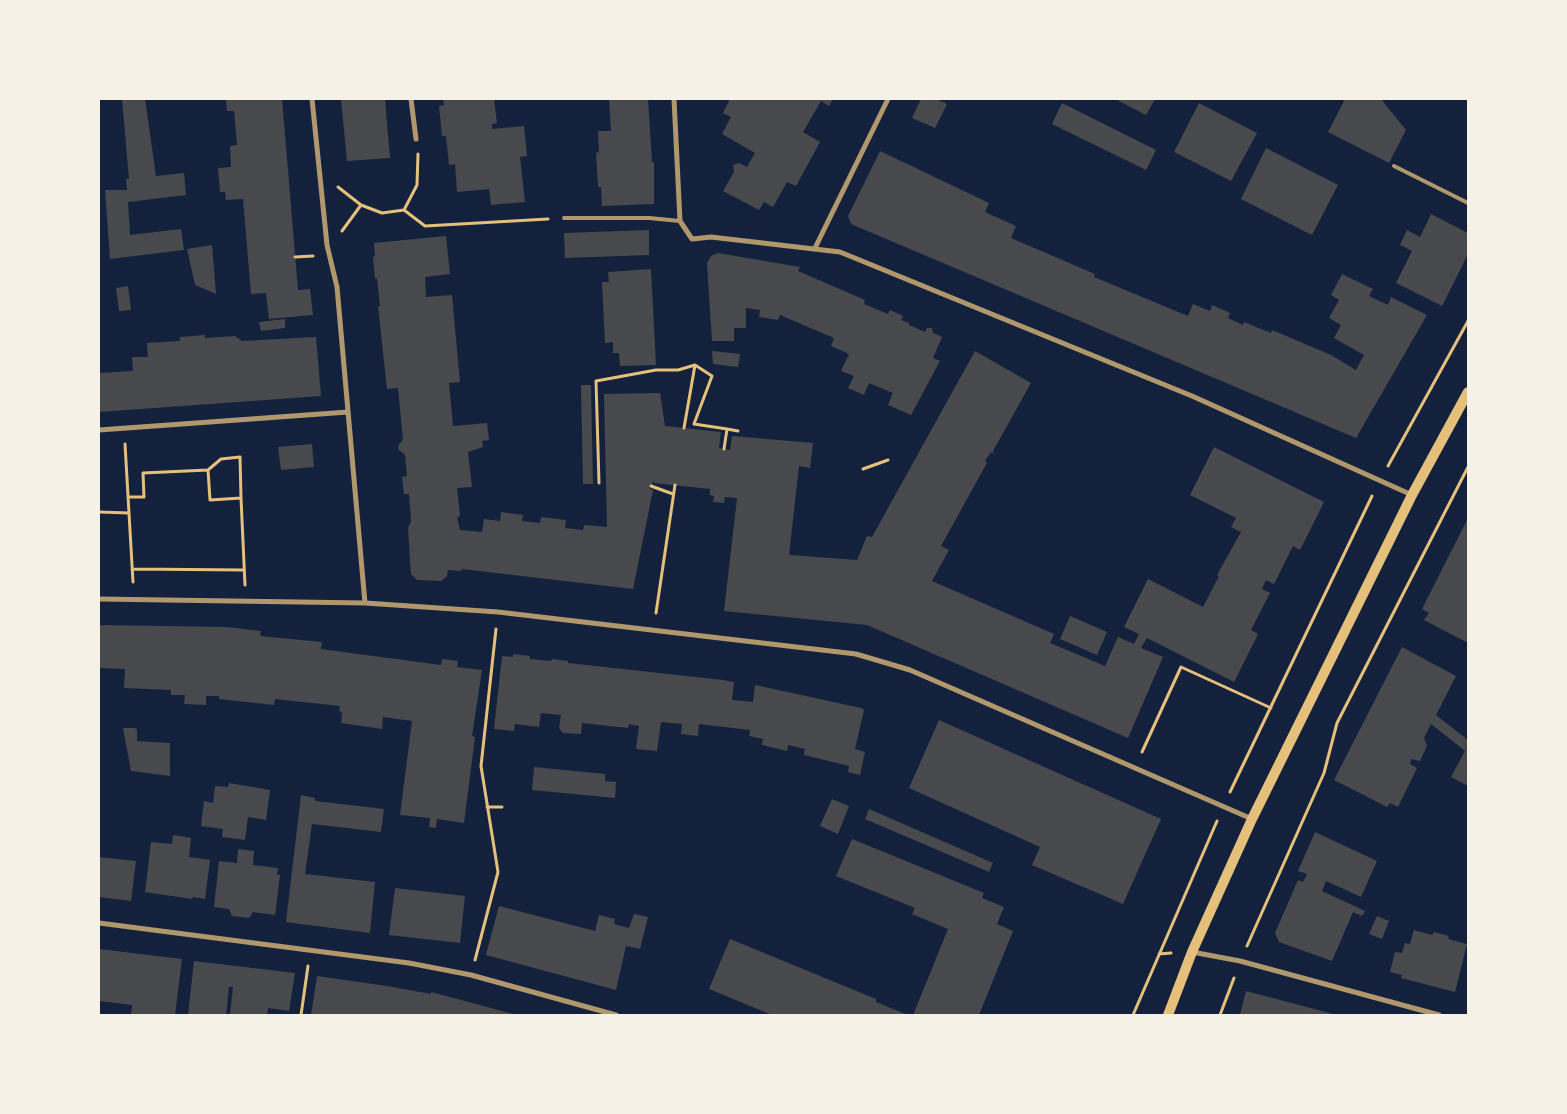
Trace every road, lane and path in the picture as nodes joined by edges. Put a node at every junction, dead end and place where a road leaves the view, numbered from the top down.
1 (312, 99) edge
2 (411, 99) edge
3 (674, 99) edge
4 (888, 99) edge
5 (416, 139) joint
6 (1394, 166) dead end
7 (1468, 203) edge
8 (404, 210) junction
9 (564, 218) joint
10 (680, 221) junction
11 (327, 245) junction
12 (815, 248) junction
13 (1468, 321) edge
14 (695, 365) junction
15 (1468, 392) edge
16 (348, 412) junction
17 (124, 428) junction
18 (684, 428) dead end
19 (99, 430) edge
20 (727, 430) junction
21 (738, 431) dead end
22 (724, 449) dead end
23 (888, 460) dead end
24 (1468, 467) edge
25 (863, 469) dead end
26 (208, 470) junction
27 (1380, 480) junction
28 (599, 483) dead end
29 (675, 485) dead end
30 (651, 486) dead end
31 (673, 494) junction
32 (1412, 495) junction
33 (128, 497) junction
34 (241, 498) junction
35 (99, 512) edge
36 (129, 513) junction
37 (132, 569) junction
38 (244, 570) junction
39 (99, 599) edge
40 (134, 599) junction
41 (245, 601) junction
42 (365, 602) junction
43 (498, 612) junction
44 (653, 630) junction
45 (1271, 708) junction
46 (1135, 768) junction
47 (1223, 806) junction
48 (488, 807) junction
49 (502, 807) dead end
50 (1252, 820) junction
51 (99, 923) edge
52 (311, 949) junction
53 (1192, 952) junction
54 (1240, 960) junction
55 (471, 975) junction
56 (301, 1015) edge
57 (616, 1015) edge
58 (1133, 1015) edge
59 (1168, 1015) edge
60 (1220, 1015) edge
61 (1439, 1015) edge

1 - 11 street
2 - 5 street
3 - 10 street
4 - 12 street
5 - 8 path
6 - 7 lane
8 - 9 path
8 - 11 path
9 - 10 lane
10 - 12 street
11 - 16 street
12 - 27 street
13 - 27 path
14 - 18 path
14 - 20 path
14 - 28 path
15 - 32 main road
16 - 17 street
16 - 42 street
17 - 19 street
17 - 33 path
20 - 21 path
20 - 22 path
23 - 25 path
24 - 54 path
26 - 33 path
26 - 34 path
26 - 34 path
27 - 32 street
27 - 45 path
29 - 31 path
30 - 31 path
31 - 44 path
32 - 50 main road
33 - 36 path
34 - 38 path
35 - 36 path
36 - 37 path
37 - 38 path
37 - 40 path
38 - 41 path
39 - 40 street
40 - 41 street
41 - 42 street
42 - 43 street
43 - 44 street
43 - 48 path
44 - 46 street
45 - 46 path
45 - 47 path
46 - 47 street
47 - 50 street
47 - 58 path
48 - 49 path
48 - 55 path
50 - 53 main road
51 - 52 street
52 - 55 street
52 - 56 path
53 - 54 street
53 - 59 main road
54 - 60 path
54 - 61 street
55 - 57 street

